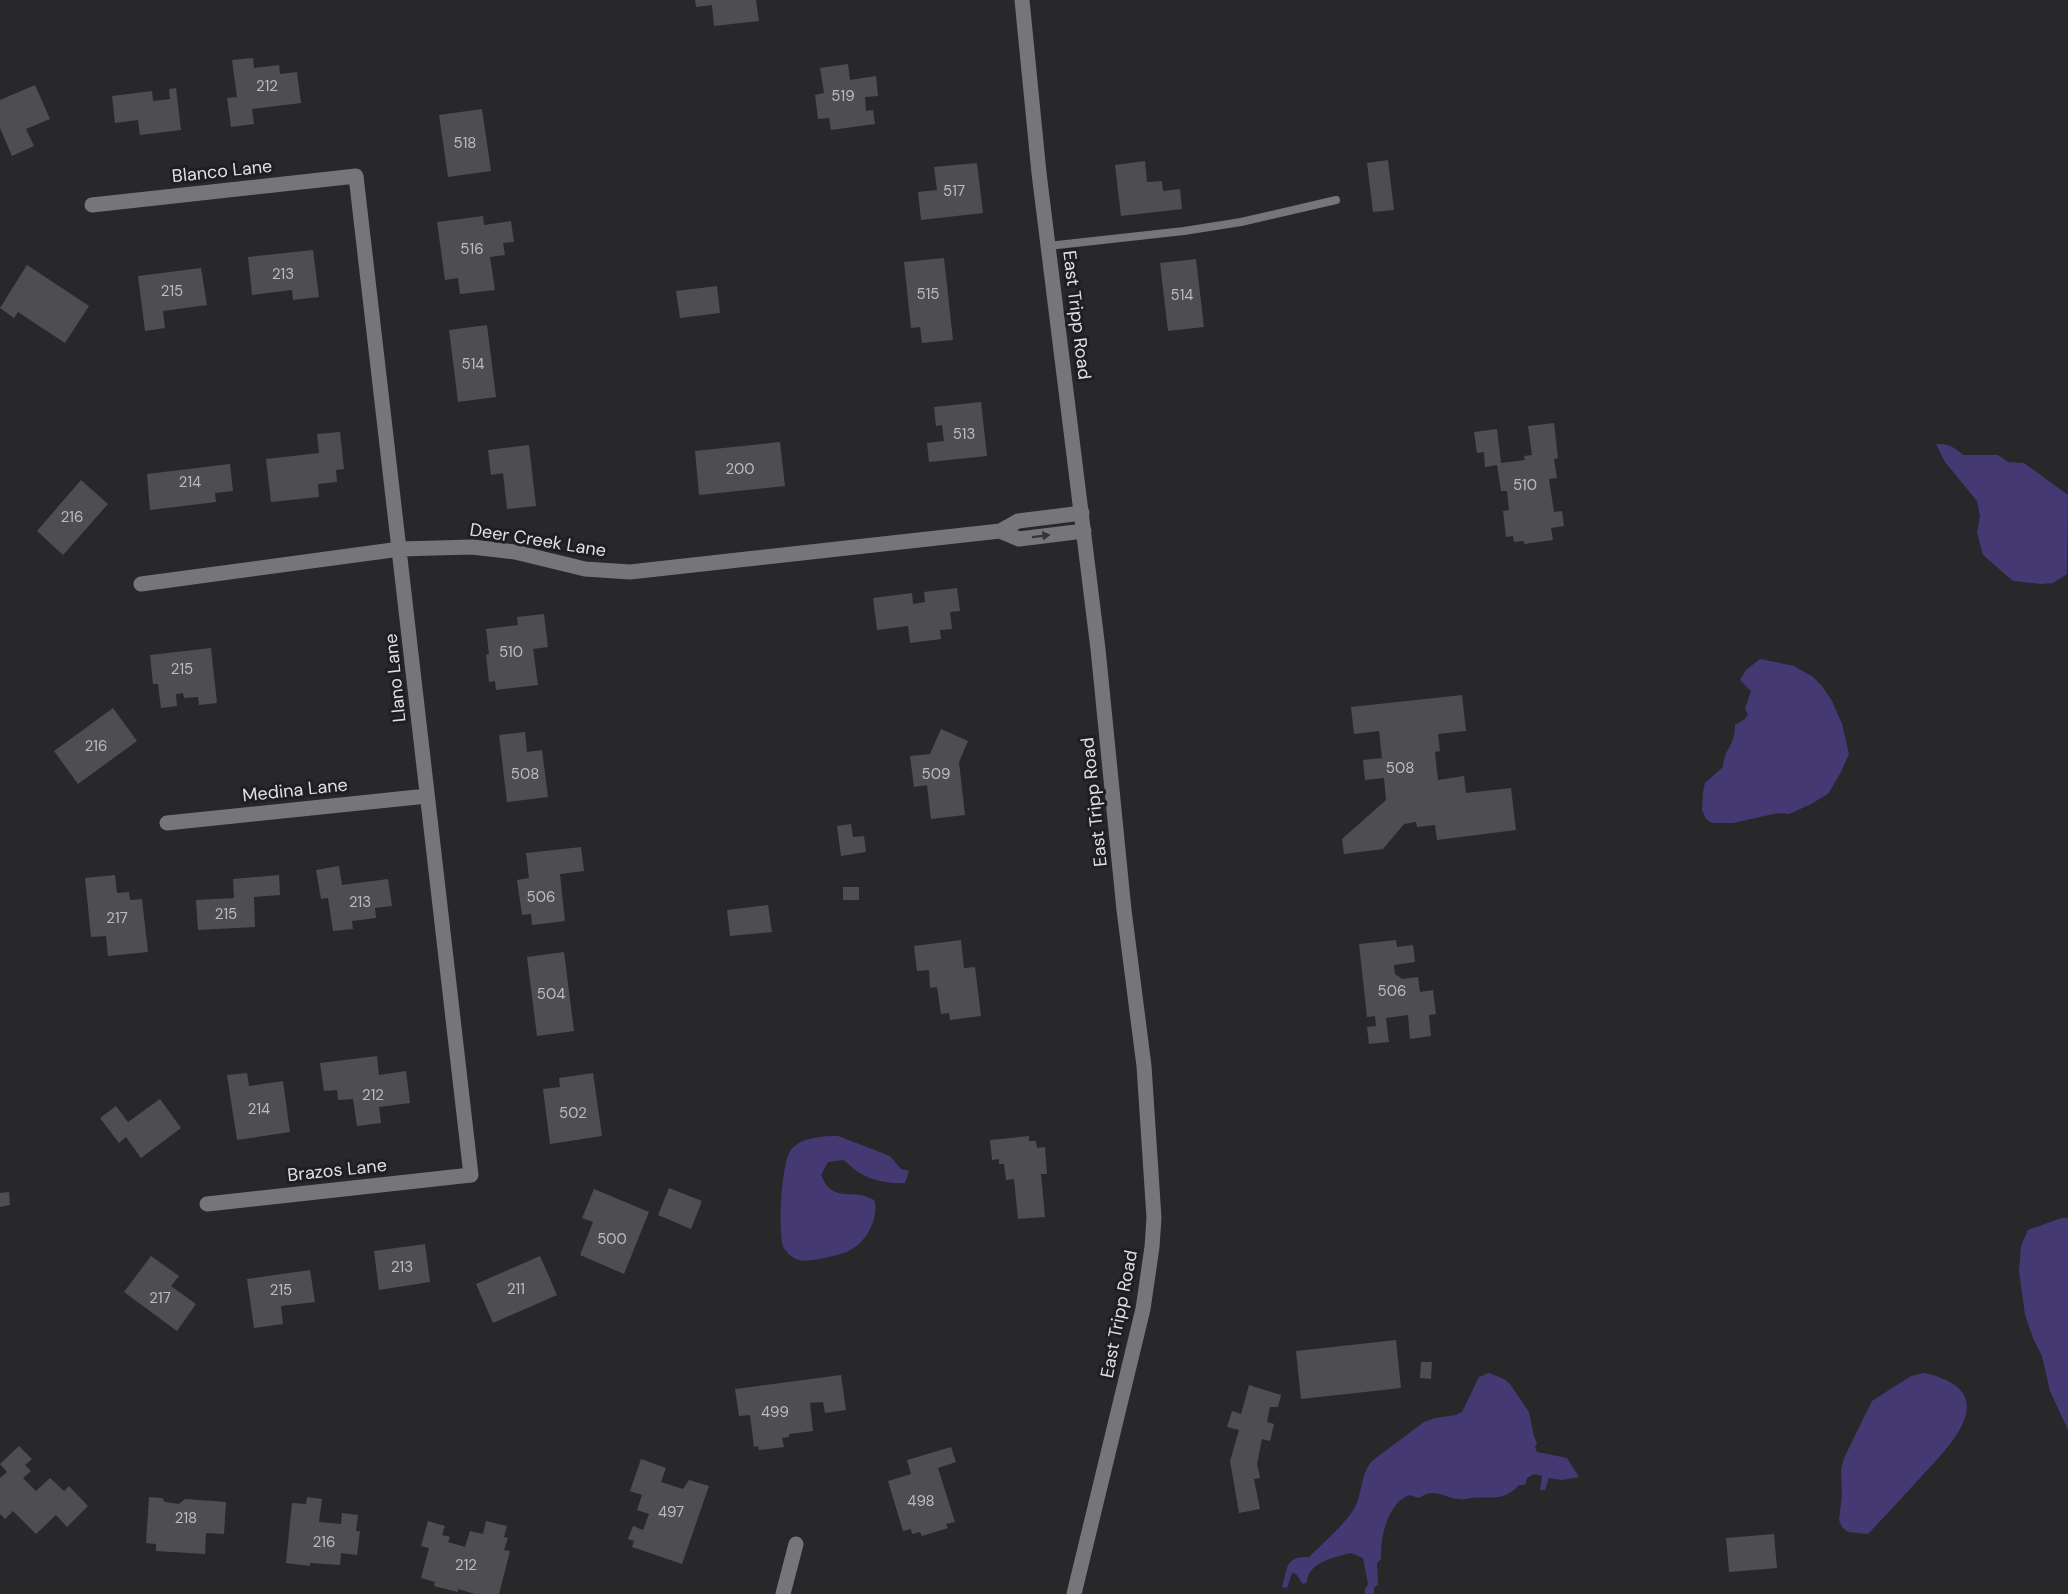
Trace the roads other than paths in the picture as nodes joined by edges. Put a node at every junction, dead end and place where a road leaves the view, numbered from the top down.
1 (1022, 0) edge
2 (356, 176) joint
3 (1336, 200) dead end
4 (92, 205) dead end
5 (1048, 246) junction
6 (1082, 513) junction
7 (1000, 531) junction
8 (1084, 531) junction
9 (400, 549) junction
10 (141, 584) dead end
11 (427, 796) junction
12 (166, 823) dead end
13 (471, 1175) joint
14 (207, 1204) dead end
15 (796, 1544) dead end
16 (783, 1594) edge
17 (1074, 1594) edge

1 - 5 street, East Tripp Road
2 - 4 street, Blanco Lane
2 - 9 street, Llano Lane
3 - 5 lane
5 - 6 street, East Tripp Road
6 - 7 street, Deer Creek Lane
6 - 8 street, East Tripp Road
7 -> 8 street, Deer Creek Lane
7 - 9 street, Deer Creek Lane
8 - 17 street, East Tripp Road
9 - 10 street, Deer Creek Lane
9 - 11 street, Llano Lane
11 - 12 street, Medina Lane
11 - 13 street, Llano Lane
13 - 14 street, Brazos Lane
15 - 16 street

